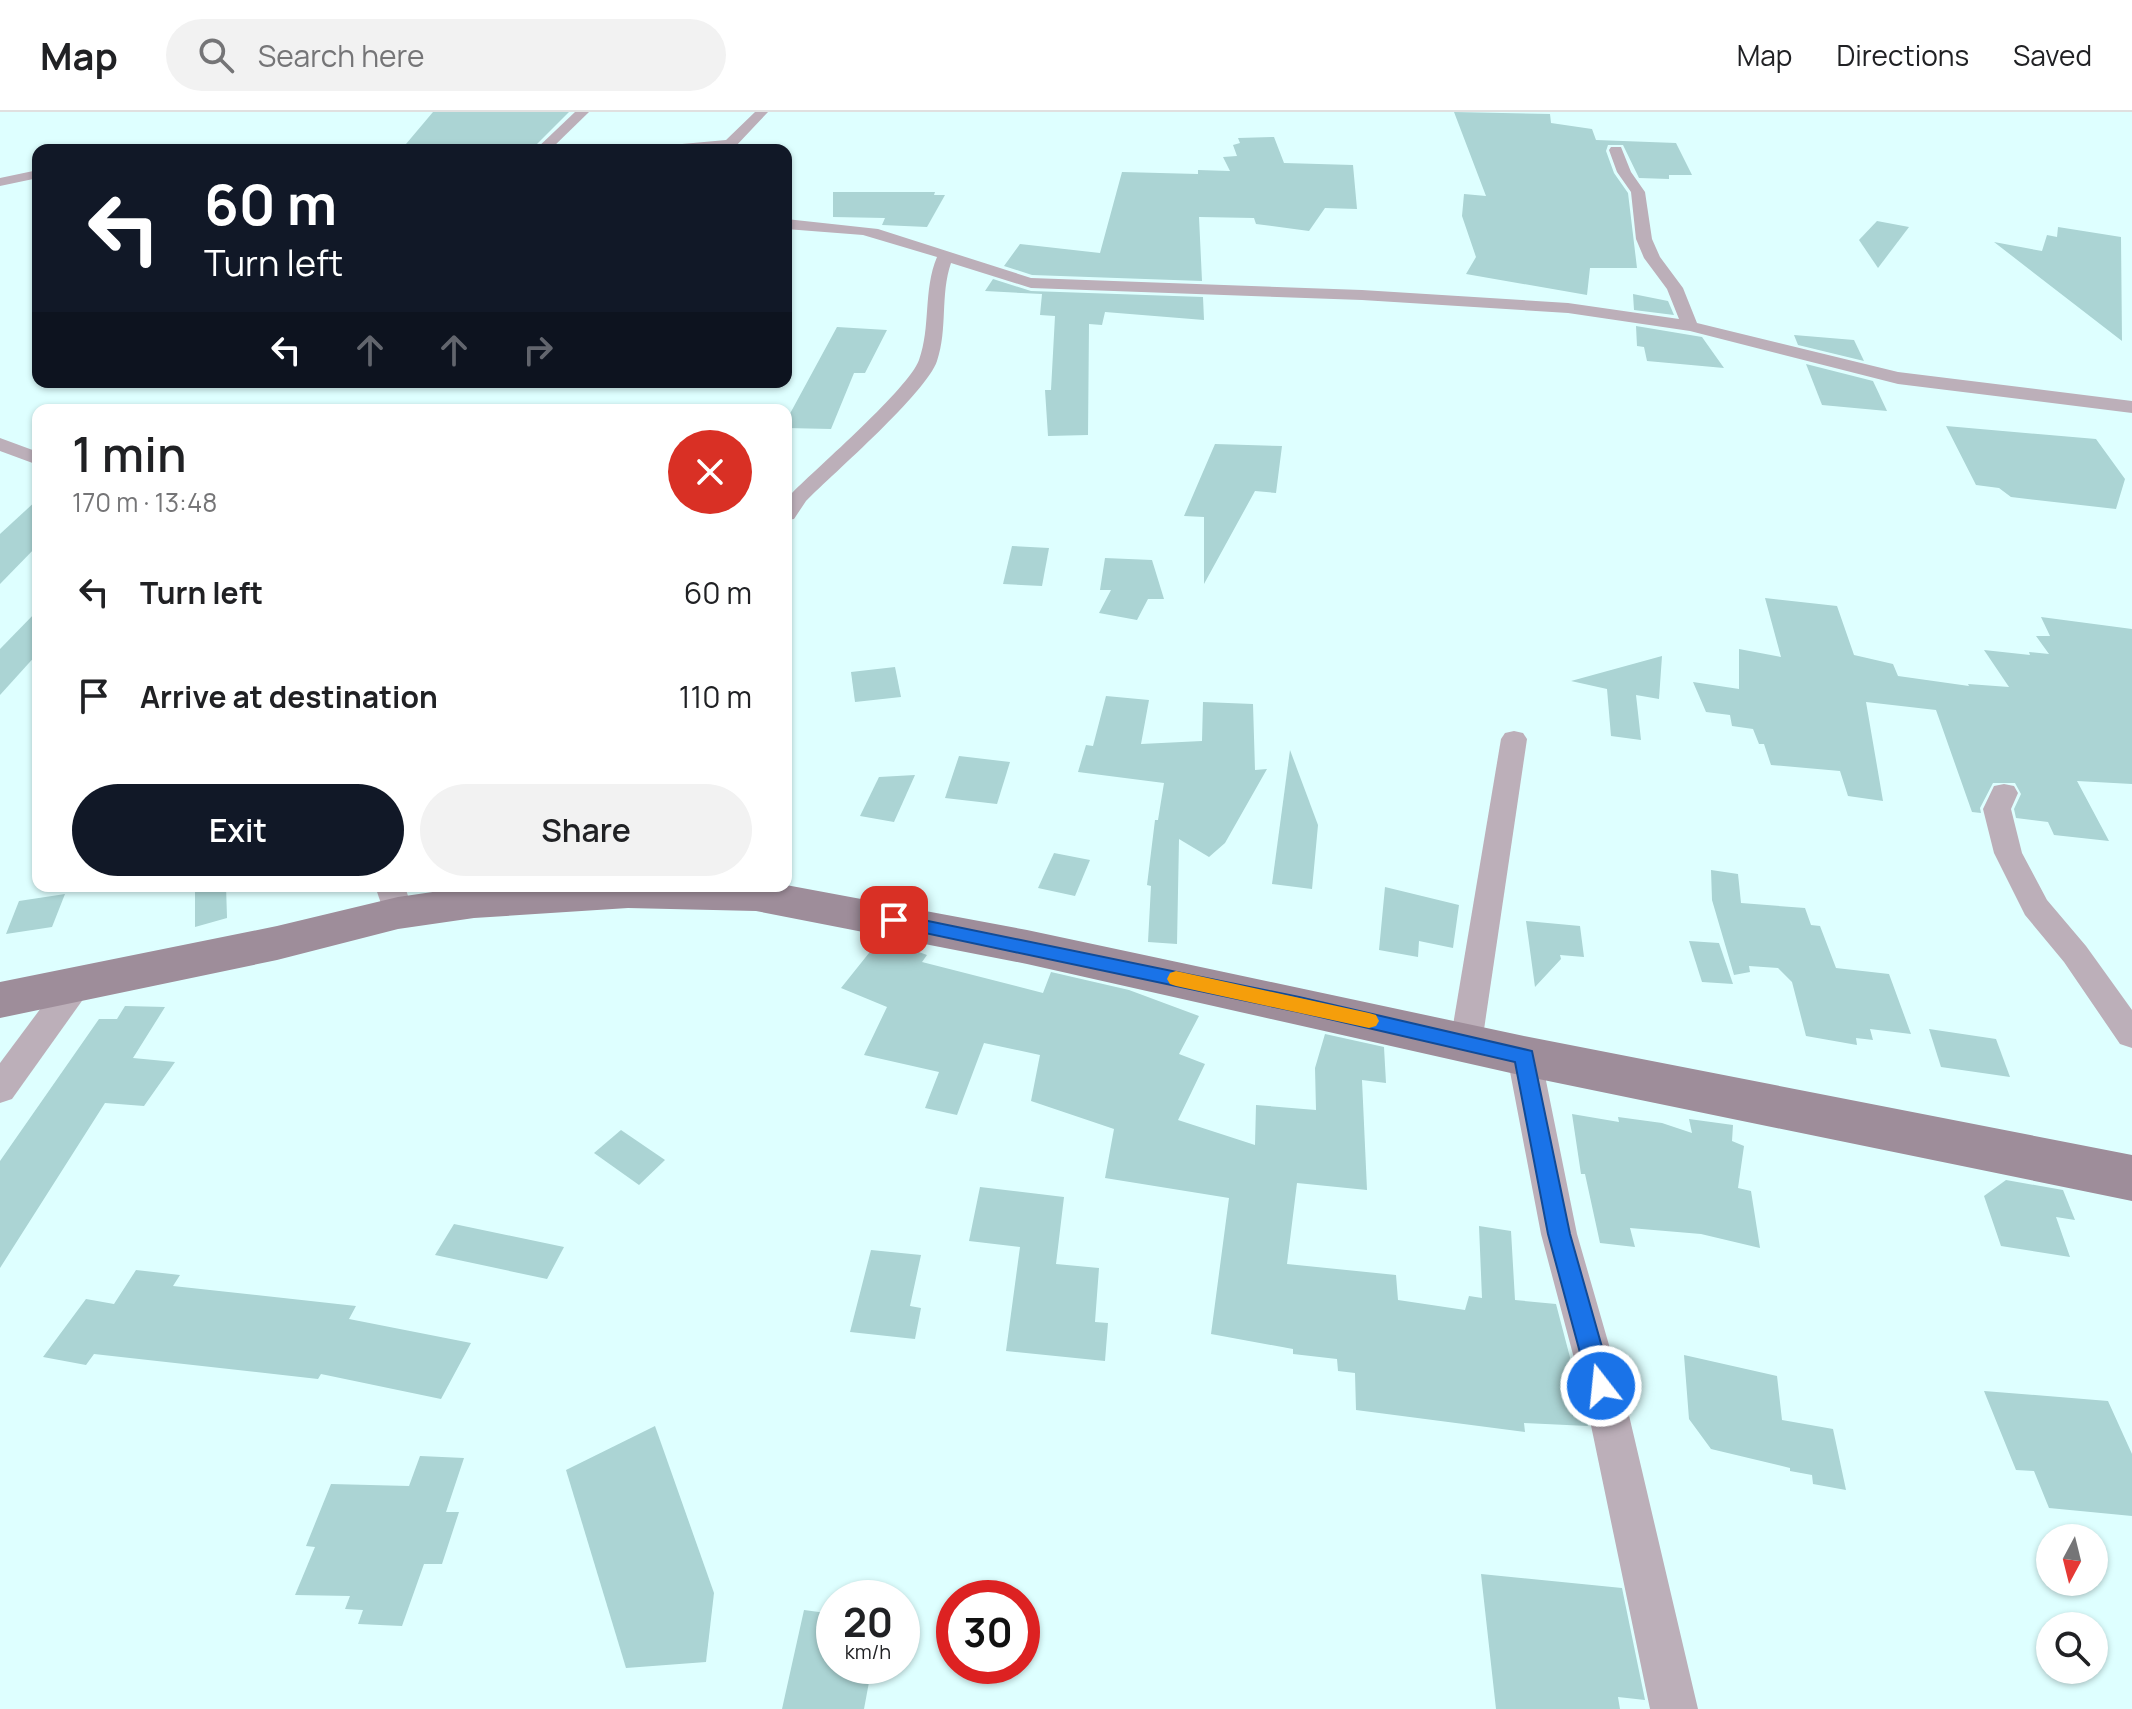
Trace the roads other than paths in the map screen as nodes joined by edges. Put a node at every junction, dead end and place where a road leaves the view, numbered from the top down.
1 (583, 112) edge
2 (762, 112) edge
3 (548, 144) edge
4 (730, 144) edge
5 (1616, 150) dead end
6 (32, 175) edge
7 (0, 182) edge
8 (792, 225) edge
9 (945, 257) junction
10 (1690, 326) junction
11 (2132, 407) edge
12 (0, 444) edge
13 (32, 457) edge
14 (792, 506) edge
15 (1514, 739) dead end
16 (2004, 793) dead end
17 (628, 892) edge
18 (761, 892) edge
19 (394, 900) edge
20 (78, 982) junction
21 (0, 1000) edge
22 (2132, 1035) edge
23 (1466, 1043) junction
24 (1524, 1056) junction
25 (0, 1089) edge
26 (2132, 1178) edge
27 (1674, 1709) edge

1 - 3 street
2 - 4 street
5 - 10 street
6 - 7 street
8 - 9 street
9 - 10 street
9 - 14 street
10 - 11 street
12 - 13 street
15 - 23 street
16 - 22 street
17 - 19 street
18 - 23 street
19 - 20 street
20 - 21 street
20 - 25 street
23 - 24 street
24 - 26 street
24 - 27 street

